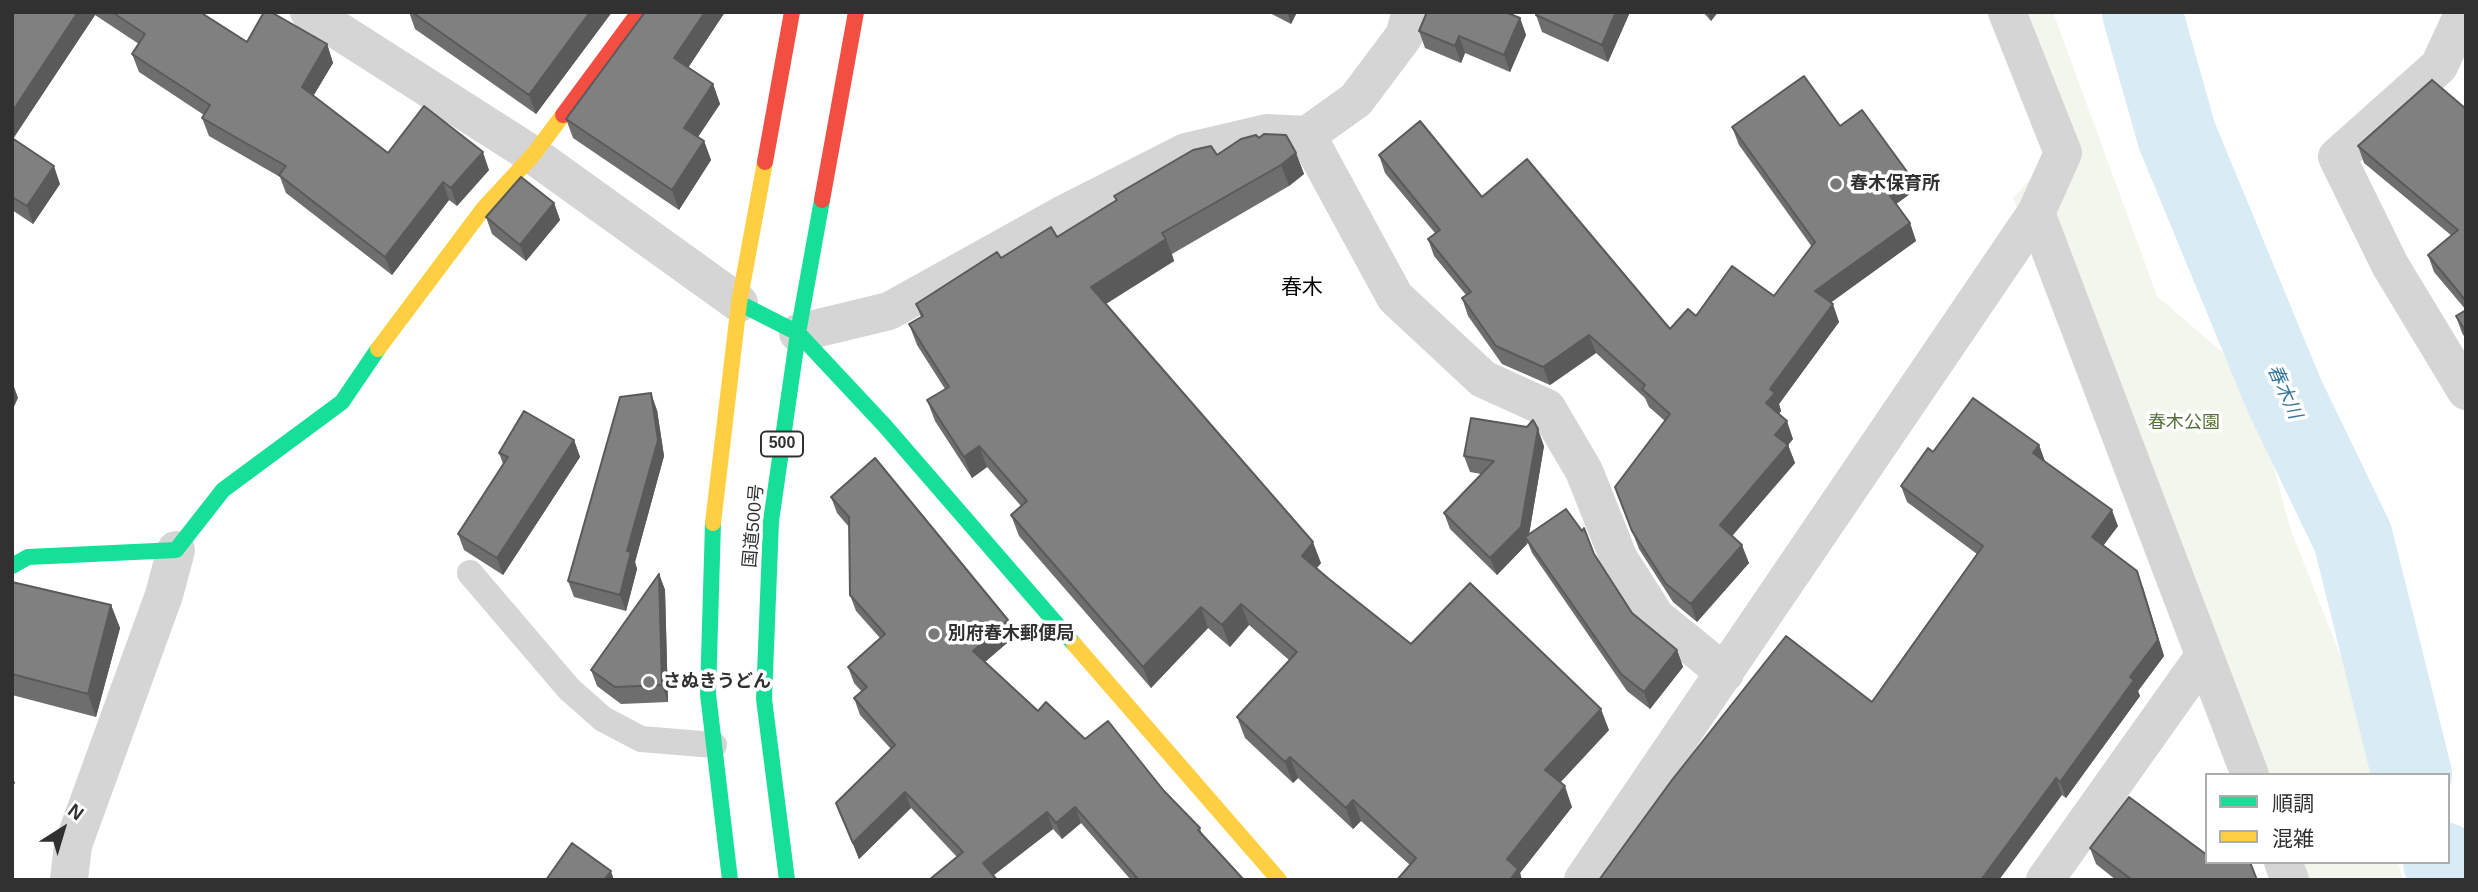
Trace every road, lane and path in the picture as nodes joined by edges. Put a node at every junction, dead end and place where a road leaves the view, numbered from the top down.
1 (309, 12) edge
2 (639, 12) edge
3 (792, 12) edge
4 (856, 12) edge
5 (1411, 12) edge
6 (2007, 12) edge
7 (2464, 12) edge
8 (1307, 135) junction
9 (533, 155) junction
10 (2036, 213) junction
11 (739, 303) junction
12 (798, 333) junction
13 (2466, 391) edge
14 (176, 550) junction
15 (12, 566) edge
16 (470, 573) dead end
17 (2204, 656) junction
18 (1725, 673) junction
19 (714, 745) junction
20 (2249, 773) edge
21 (69, 880) edge
22 (730, 880) edge
23 (787, 880) edge
24 (1279, 880) edge
25 (1583, 880) edge
26 (2045, 880) edge

1 - 9 street
2 - 9 main road
3 - 11 main road
4 - 12 main road, 国道500号 / 500
5 - 8 street
6 - 10 street
7 - 13 street
8 - 12 street
8 - 18 street
9 - 11 street
9 - 14 main road
10 - 17 street
10 - 18 street
11 - 12 main road
11 - 19 main road
12 - 23 main road, 国道500号 / 500
12 - 24 main road
14 - 15 main road
14 - 21 street
16 - 19 lane
17 - 20 street
17 - 26 street
18 - 25 street
19 - 22 main road

